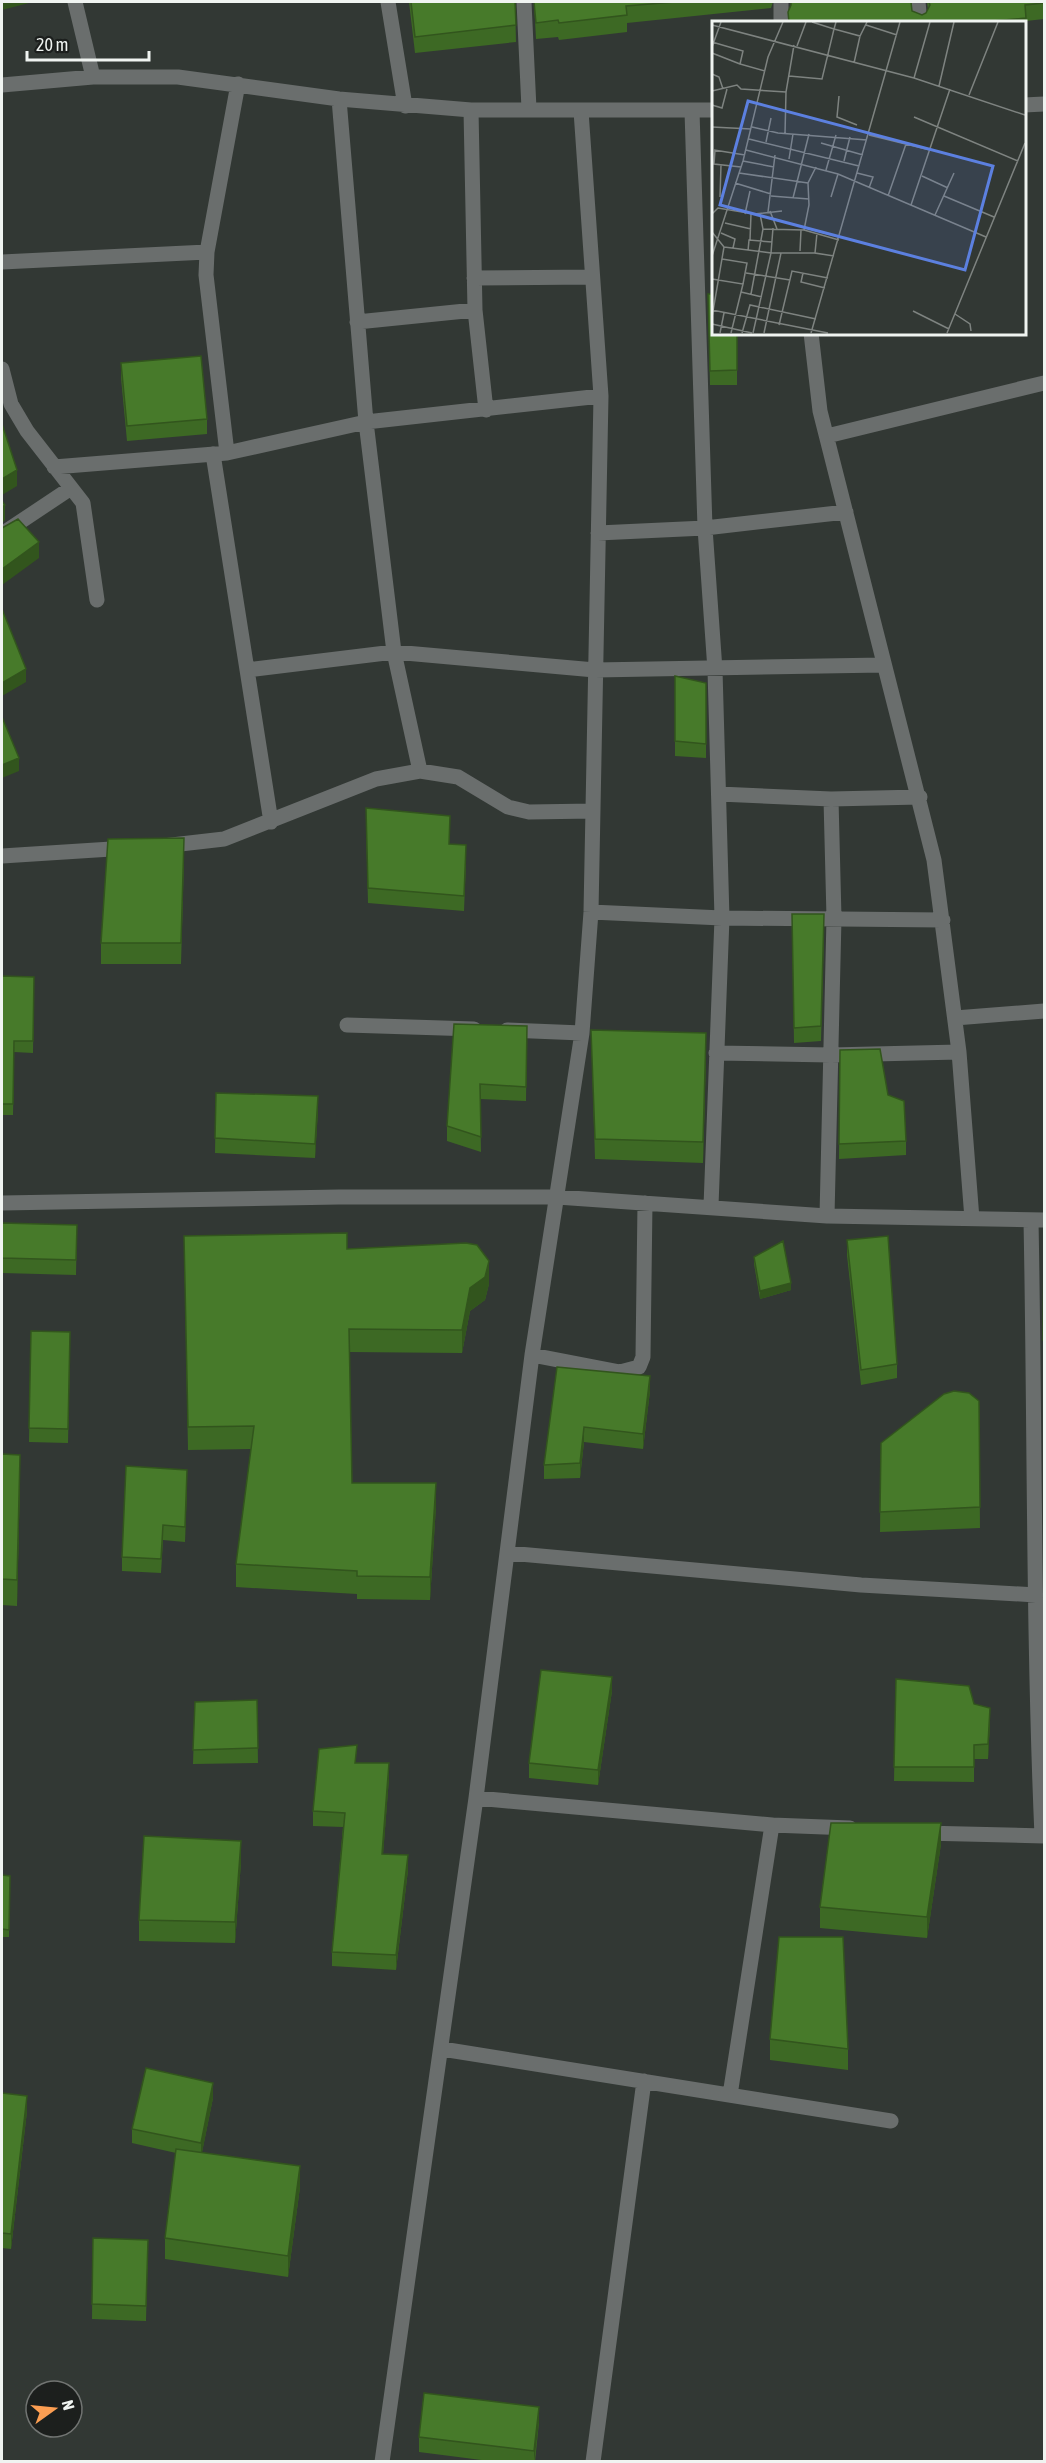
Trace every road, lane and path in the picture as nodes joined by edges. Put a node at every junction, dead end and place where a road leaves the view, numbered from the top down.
1 (75, 2) edge
2 (388, 2) edge
3 (524, 2) edge
4 (781, 2) edge
5 (918, 2) edge
6 (782, 21) edge
7 (921, 21) edge
8 (93, 77) junction
9 (238, 84) junction
10 (2, 85) edge
11 (339, 99) junction
12 (1044, 104) edge
13 (1025, 105) edge
14 (405, 106) junction
15 (529, 109) junction
16 (471, 110) junction
17 (712, 110) edge
18 (581, 111) junction
19 (692, 111) junction
20 (207, 252) junction
21 (2, 262) edge
22 (592, 277) junction
23 (706, 277) edge
24 (474, 278) junction
25 (474, 310) junction
26 (357, 322) junction
27 (811, 334) edge
28 (2, 369) edge
29 (1044, 383) edge
30 (601, 396) junction
31 (6, 407) edge
32 (486, 410) junction
33 (366, 422) junction
34 (827, 436) junction
35 (220, 454) junction
36 (54, 467) junction
37 (71, 488) junction
38 (846, 512) junction
39 (705, 528) junction
40 (598, 533) junction
41 (2, 534) edge
42 (97, 600) dead end
43 (394, 652) junction
44 (884, 665) junction
45 (247, 670) junction
46 (595, 670) junction
47 (715, 670) junction
48 (420, 771) junction
49 (719, 794) junction
50 (920, 797) junction
51 (831, 799) junction
52 (593, 811) junction
53 (271, 822) junction
54 (2, 856) edge
55 (591, 912) junction
56 (722, 918) junction
57 (834, 918) junction
58 (943, 920) junction
59 (1044, 1011) edge
60 (955, 1017) junction
61 (347, 1025) dead end
62 (582, 1033) junction
63 (959, 1052) junction
64 (716, 1053) junction
65 (831, 1055) junction
66 (557, 1197) junction
67 (2, 1203) edge
68 (645, 1203) junction
69 (711, 1206) junction
70 (827, 1216) junction
71 (972, 1219) junction
72 (1038, 1220) edge
73 (532, 1355) junction
74 (507, 1553) junction
75 (1036, 1595) junction
76 (476, 1798) junction
77 (772, 1825) junction
78 (866, 1829) edge
79 (910, 1832) edge
80 (1043, 1836) edge
81 (442, 2049) junction
82 (644, 2081) junction
83 (730, 2095) junction
84 (891, 2121) dead end
85 (382, 2462) edge
86 (593, 2462) edge

1 - 8 street
2 - 14 street
3 - 15 street
4 - 6 street
5 - 7 street
8 - 9 street
8 - 10 street
9 - 11 street
9 - 20 street
11 - 14 street
11 - 26 street
12 - 13 street
14 - 16 street
15 - 16 street
15 - 18 street
16 - 24 street
17 - 19 street
18 - 19 street
18 - 22 street
19 - 23 street
20 - 21 street
20 - 35 street
22 - 24 street
22 - 30 street
23 - 39 street
24 - 25 street
25 - 26 street
25 - 32 street
26 - 33 street
27 - 34 street
28 - 31 street
29 - 34 street
30 - 32 street
30 - 40 street
31 - 36 street
32 - 33 street
33 - 35 street
33 - 43 street
34 - 38 street
35 - 36 street
35 - 45 street
36 - 37 street
37 - 41 street
37 - 42 street
38 - 39 street
38 - 44 street
39 - 40 street
39 - 47 street
40 - 46 street
43 - 45 street
43 - 46 street
43 - 48 street
44 - 47 street
44 - 50 street
45 - 53 street
46 - 47 street
46 - 52 street
47 - 49 street
48 - 52 street
48 - 53 street
49 - 51 street
49 - 56 street
50 - 51 street
50 - 58 street
51 - 57 street
52 - 55 street
53 - 54 street
55 - 56 street
55 - 62 street
56 - 57 street
56 - 64 street
57 - 58 street
57 - 65 street
58 - 60 street
59 - 60 street
60 - 63 street
61 - 62 street
62 - 66 street
63 - 65 street
63 - 71 street
64 - 65 street
64 - 69 street
65 - 70 street
66 - 67 street
66 - 68 street
66 - 73 street
68 - 69 street
68 - 73 street
69 - 70 street
70 - 71 street
71 - 72 street
72 - 75 street
73 - 74 street
74 - 75 street
74 - 76 street
75 - 80 street
76 - 77 street
76 - 81 street
77 - 78 street
77 - 83 street
79 - 80 street
81 - 82 street
81 - 85 street
82 - 83 street
82 - 86 street
83 - 84 street

